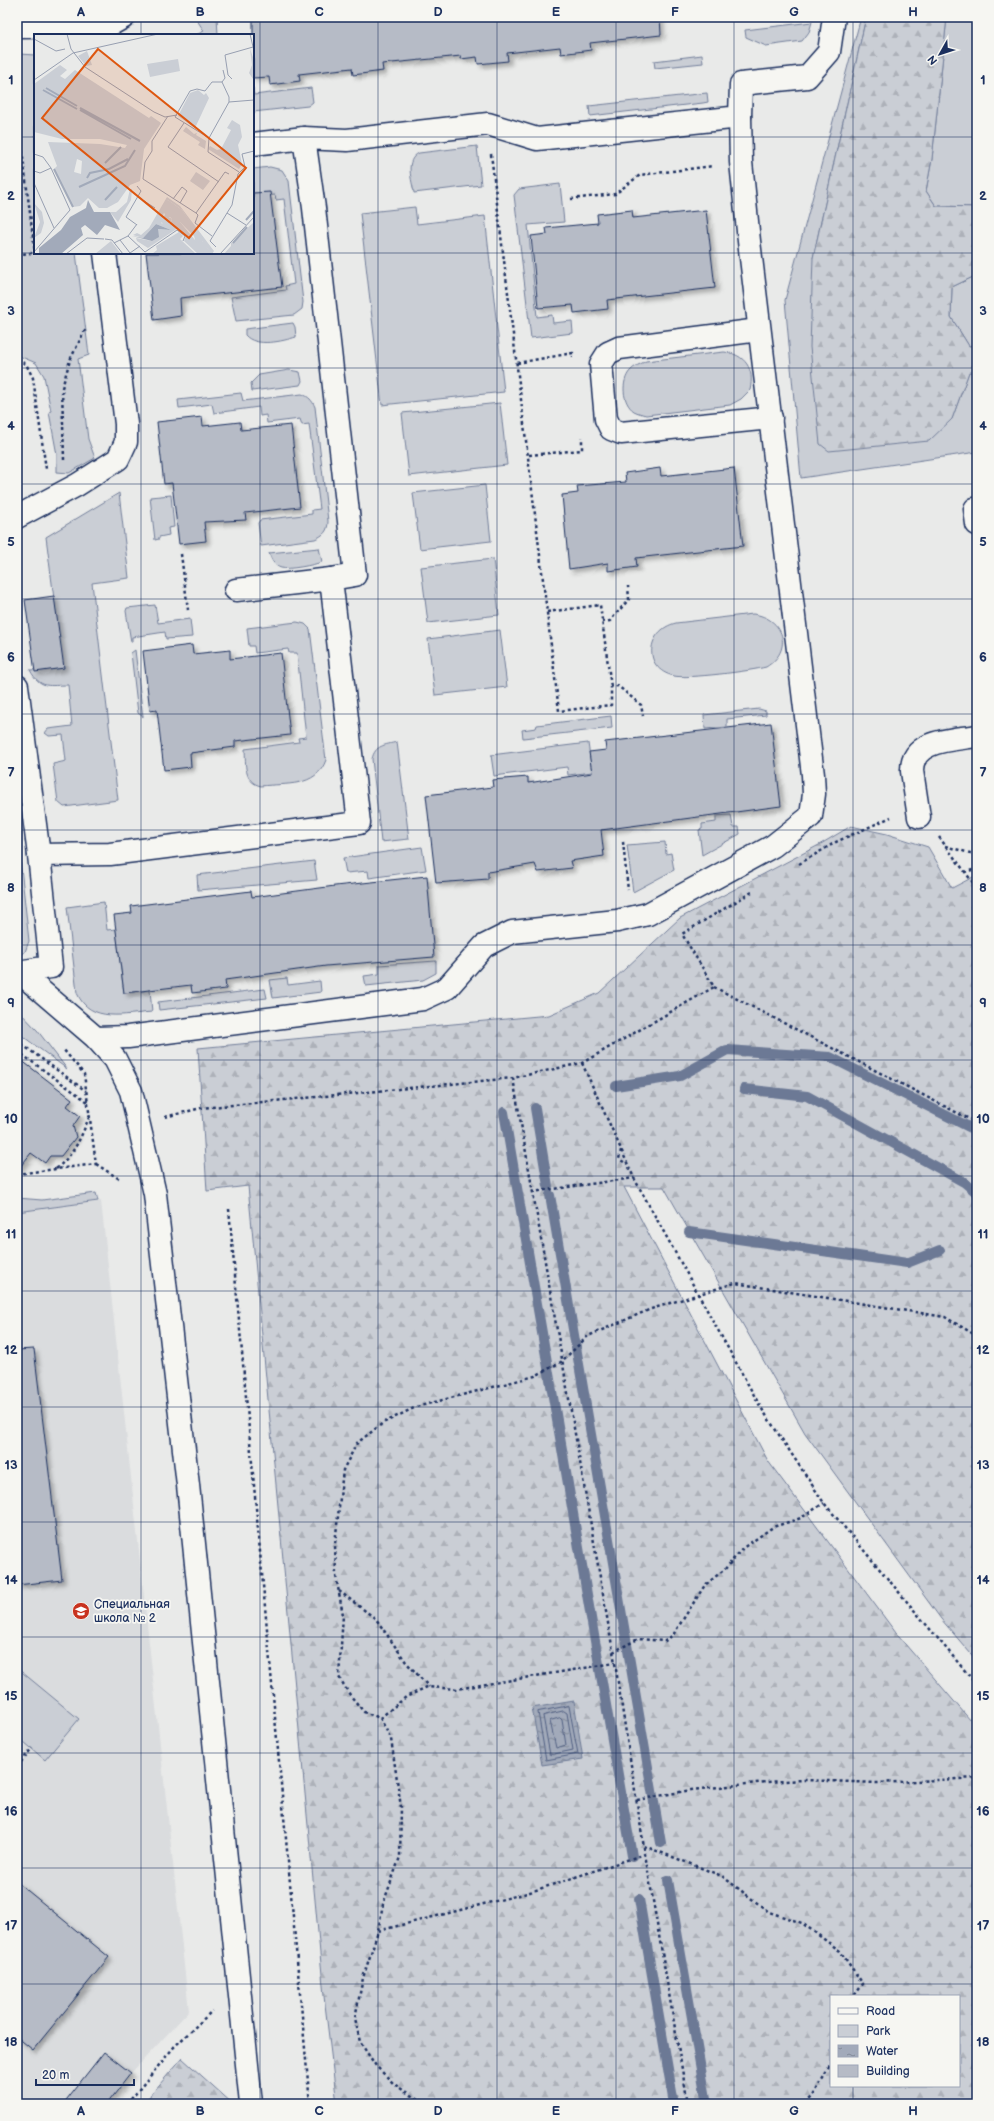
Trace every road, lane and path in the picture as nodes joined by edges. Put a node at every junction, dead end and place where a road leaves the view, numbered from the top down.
1 (124, 17) edge
2 (834, 17) edge
3 (17, 27) edge
4 (79, 31) edge
5 (17, 109) edge
6 (740, 117) junction
7 (488, 124) junction
8 (304, 138) junction
9 (254, 144) edge
10 (741, 162) junction
11 (571, 199) dead end
12 (34, 245) edge
13 (34, 253) edge
14 (17, 254) edge
15 (105, 254) edge
16 (86, 328) dead end
17 (759, 330) junction
18 (573, 359) dead end
19 (17, 360) edge
20 (517, 363) junction
21 (771, 418) junction
22 (581, 431) dead end
23 (528, 455) junction
24 (64, 462) dead end
25 (46, 476) dead end
26 (17, 517) edge
27 (181, 554) dead end
28 (331, 579) junction
29 (628, 586) dead end
30 (236, 590) dead end
31 (188, 610) dead end
32 (548, 612) junction
33 (602, 622) junction
34 (17, 686) edge
35 (610, 687) junction
36 (643, 716) dead end
37 (977, 736) edge
38 (919, 817) junction
39 (623, 842) dead end
40 (945, 846) junction
41 (39, 855) junction
42 (977, 855) edge
43 (796, 866) dead end
44 (977, 869) edge
45 (964, 872) junction
46 (977, 888) edge
47 (756, 890) dead end
48 (629, 892) dead end
49 (18, 972) edge
50 (714, 986) junction
51 (96, 1038) junction
52 (17, 1041) edge
53 (60, 1046) dead end
54 (17, 1051) edge
55 (582, 1063) junction
56 (513, 1078) junction
57 (87, 1091) junction
58 (88, 1103) junction
59 (90, 1114) junction
60 (140, 1123) junction
61 (977, 1123) edge
62 (621, 1150) junction
63 (627, 1164) junction
64 (55, 1169) junction
65 (17, 1174) edge
66 (634, 1178) junction
67 (532, 1192) junction
68 (229, 1209) dead end
69 (698, 1296) junction
70 (977, 1336) edge
71 (561, 1362) junction
72 (824, 1503) junction
73 (339, 1590) junction
74 (613, 1652) junction
75 (615, 1663) junction
76 (977, 1685) edge
77 (429, 1688) junction
78 (380, 1718) junction
79 (32, 1748) dead end
80 (17, 1767) edge
81 (977, 1778) edge
82 (637, 1800) junction
83 (644, 1846) junction
84 (645, 1854) junction
85 (378, 1931) junction
86 (855, 1995) edge
87 (216, 2007) dead end
88 (830, 2066) edge
89 (127, 2104) edge
90 (251, 2104) edge
91 (310, 2104) edge
92 (435, 2104) edge
93 (688, 2104) edge
94 (805, 2104) edge

1 - 4 lane
2 - 6 lane
3 - 4 lane
5 - 12 path
6 - 7 lane
6 - 10 lane
7 - 8 lane
7 - 20 path
8 - 9 lane
8 - 28 lane
10 - 11 path
10 - 17 lane
13 - 14 path
15 - 26 lane
16 - 24 path
17 - 21 lane
17 - 21 lane
18 - 20 path
19 - 25 path
20 - 23 path
21 - 51 lane
22 - 23 path
23 - 32 path
27 - 31 path
28 - 30 lane
28 - 41 lane
29 - 33 path
32 - 33 path
32 - 35 path
33 - 35 path
34 - 41 lane
35 - 36 path
37 - 38 lane
38 - 40 path
38 - 43 path
39 - 48 path
40 - 42 path
40 - 45 path
41 - 49 lane
44 - 45 path
45 - 46 path
47 - 50 path
49 - 51 lane
50 - 55 path
50 - 61 path
51 - 60 lane
52 - 57 path
53 - 57 path
54 - 58 path
55 - 56 path
55 - 62 path
56 - 60 path
56 - 67 path
57 - 58 path
58 - 59 path
59 - 64 path
59 - 64 path
60 - 90 lane
62 - 63 path
62 - 63 path
63 - 66 path
64 - 65 path
66 - 67 path
66 - 69 path
67 - 71 path
68 - 91 path
69 - 70 path
69 - 71 path
69 - 72 path
71 - 73 path
71 - 74 path
72 - 74 path
72 - 76 path
73 - 77 path
73 - 78 path
74 - 75 path
75 - 77 path
75 - 82 path
77 - 78 path
78 - 85 path
79 - 80 path
81 - 82 path
82 - 83 path
83 - 84 path
83 - 86 path
84 - 85 path
84 - 93 path
85 - 92 path
87 - 89 path
88 - 94 path

